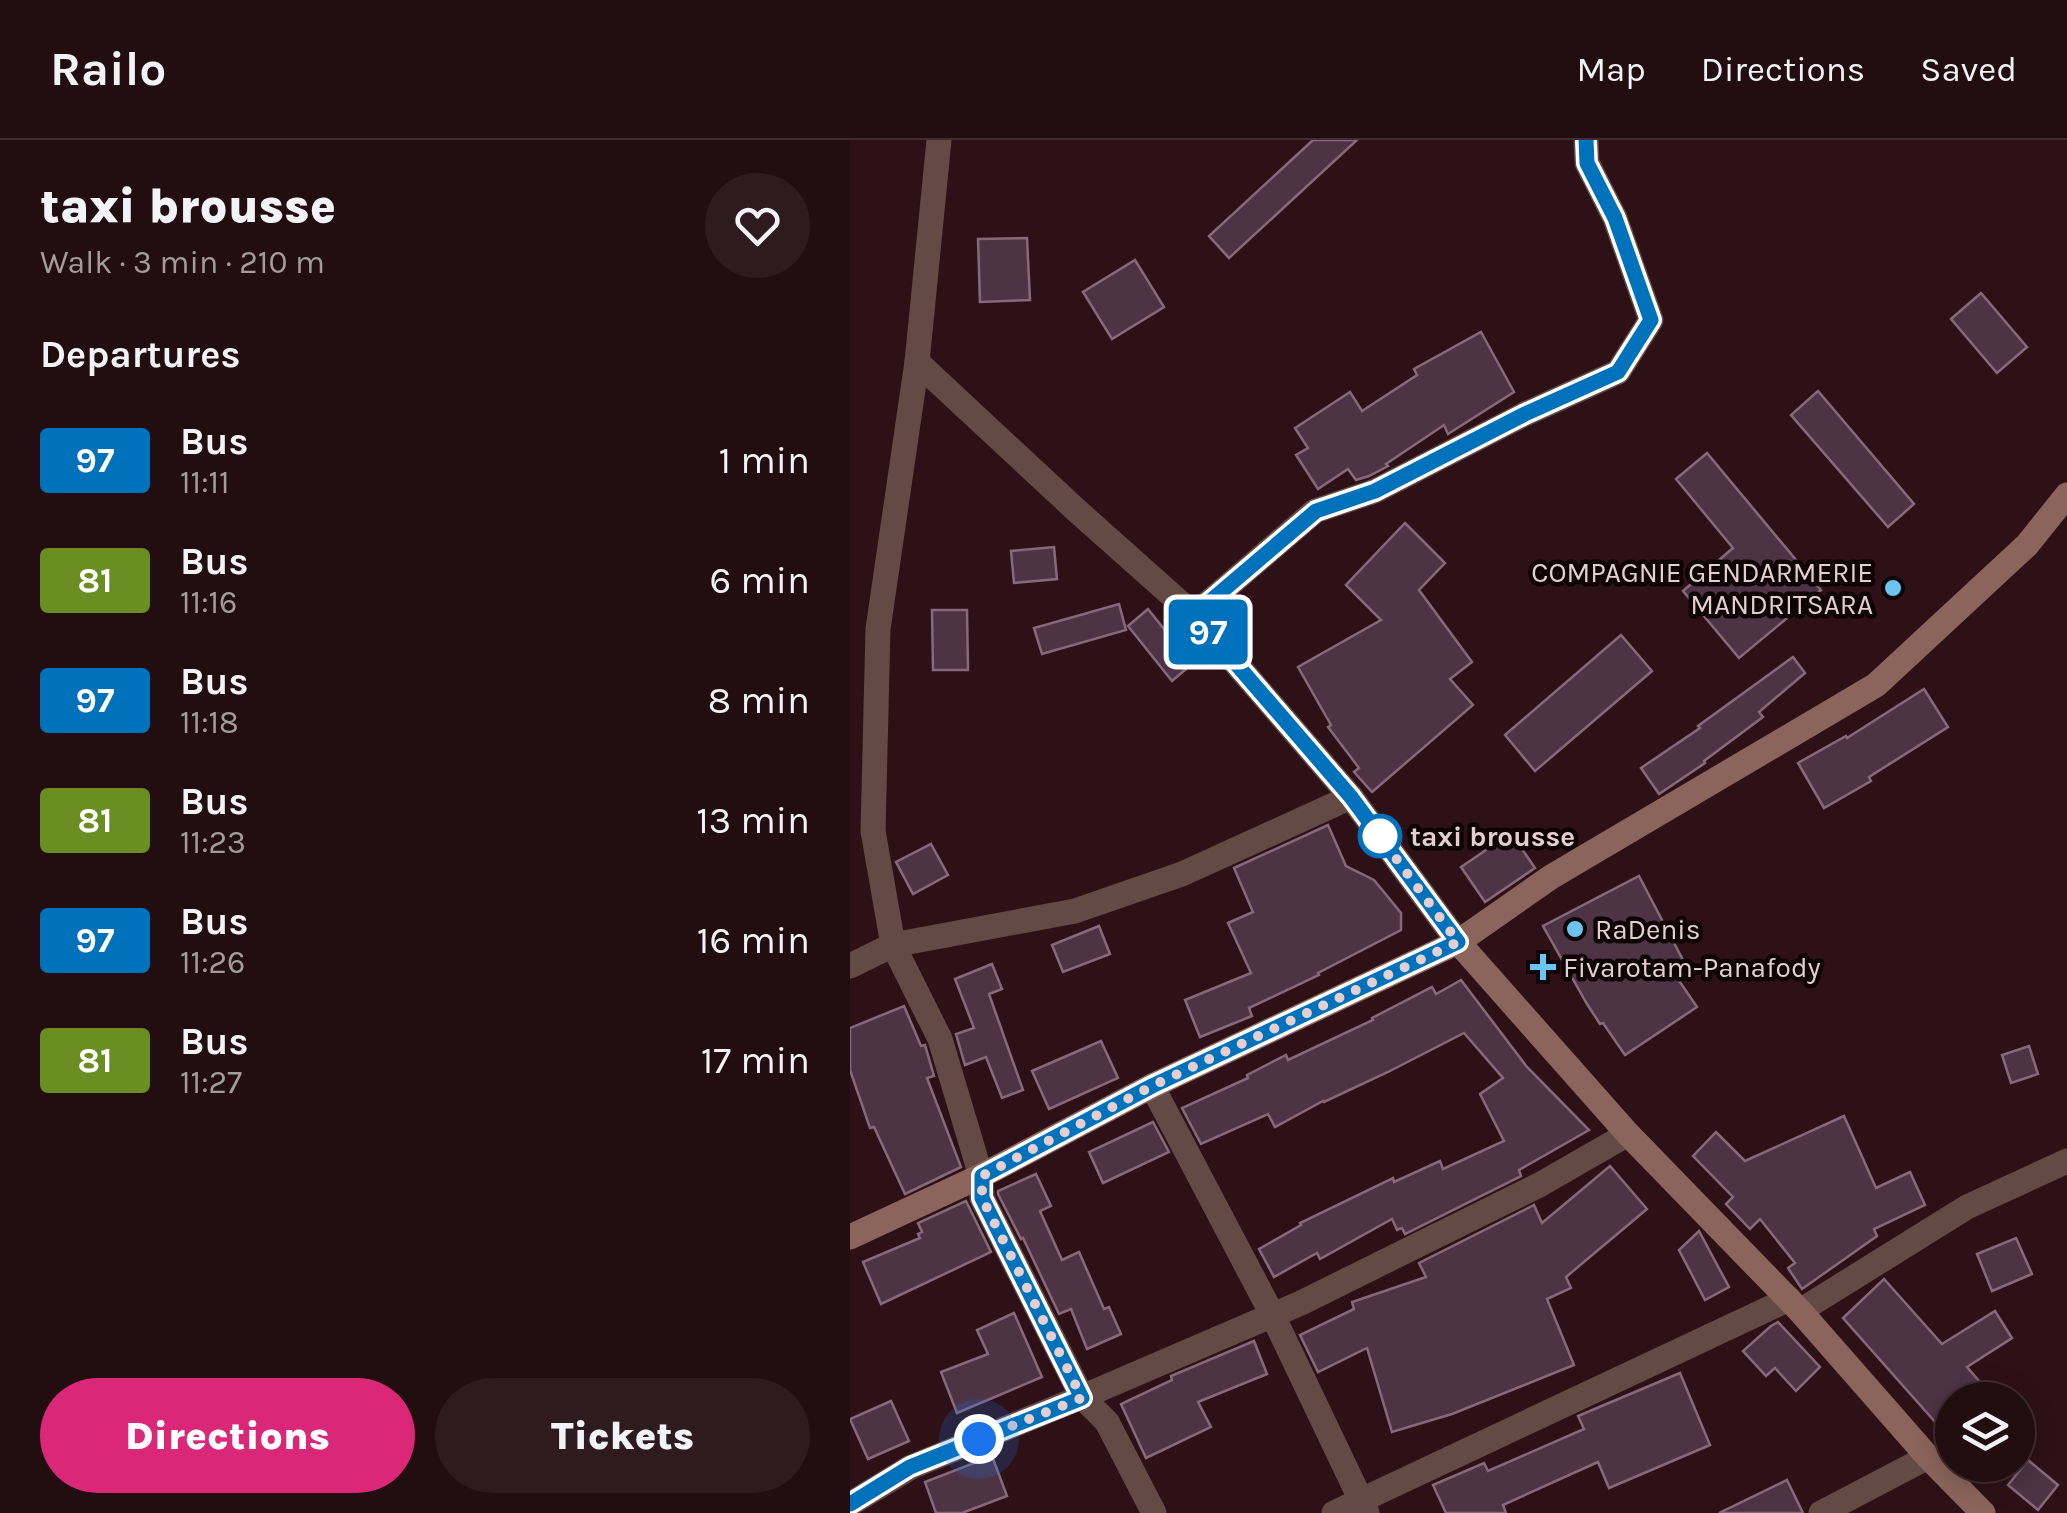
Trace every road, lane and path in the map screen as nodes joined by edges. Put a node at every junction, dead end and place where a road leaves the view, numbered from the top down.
1 (939, 140) edge
2 (1586, 140) edge
3 (917, 362) junction
4 (2067, 495) edge
5 (1194, 615) junction
6 (1351, 797) junction
7 (1458, 942) junction
8 (893, 945) junction
9 (850, 966) edge
10 (1152, 1086) junction
11 (1628, 1134) junction
12 (2067, 1160) edge
13 (982, 1176) junction
14 (850, 1237) edge
15 (1794, 1305) junction
16 (1273, 1316) junction
17 (1082, 1398) junction
18 (1928, 1457) junction
19 (850, 1504) edge
20 (1364, 1507) edge
21 (1154, 1513) edge
22 (1334, 1513) edge
23 (1821, 1513) edge
24 (1983, 1513) edge

1 - 3 street
2 - 5 street
3 - 5 street
3 - 8 street
4 - 7 main road
5 - 6 street
6 - 7 street
6 - 8 street
7 - 10 main road
7 - 11 main road
8 - 9 street
8 - 13 street
10 - 13 main road
10 - 16 street
11 - 15 main road
11 - 16 street
12 - 15 street
13 - 14 main road
13 - 17 street
15 - 18 main road
15 - 20 street
16 - 17 street
16 - 20 street
17 - 19 street
17 - 21 street
18 - 23 street
18 - 24 main road
20 - 22 street

